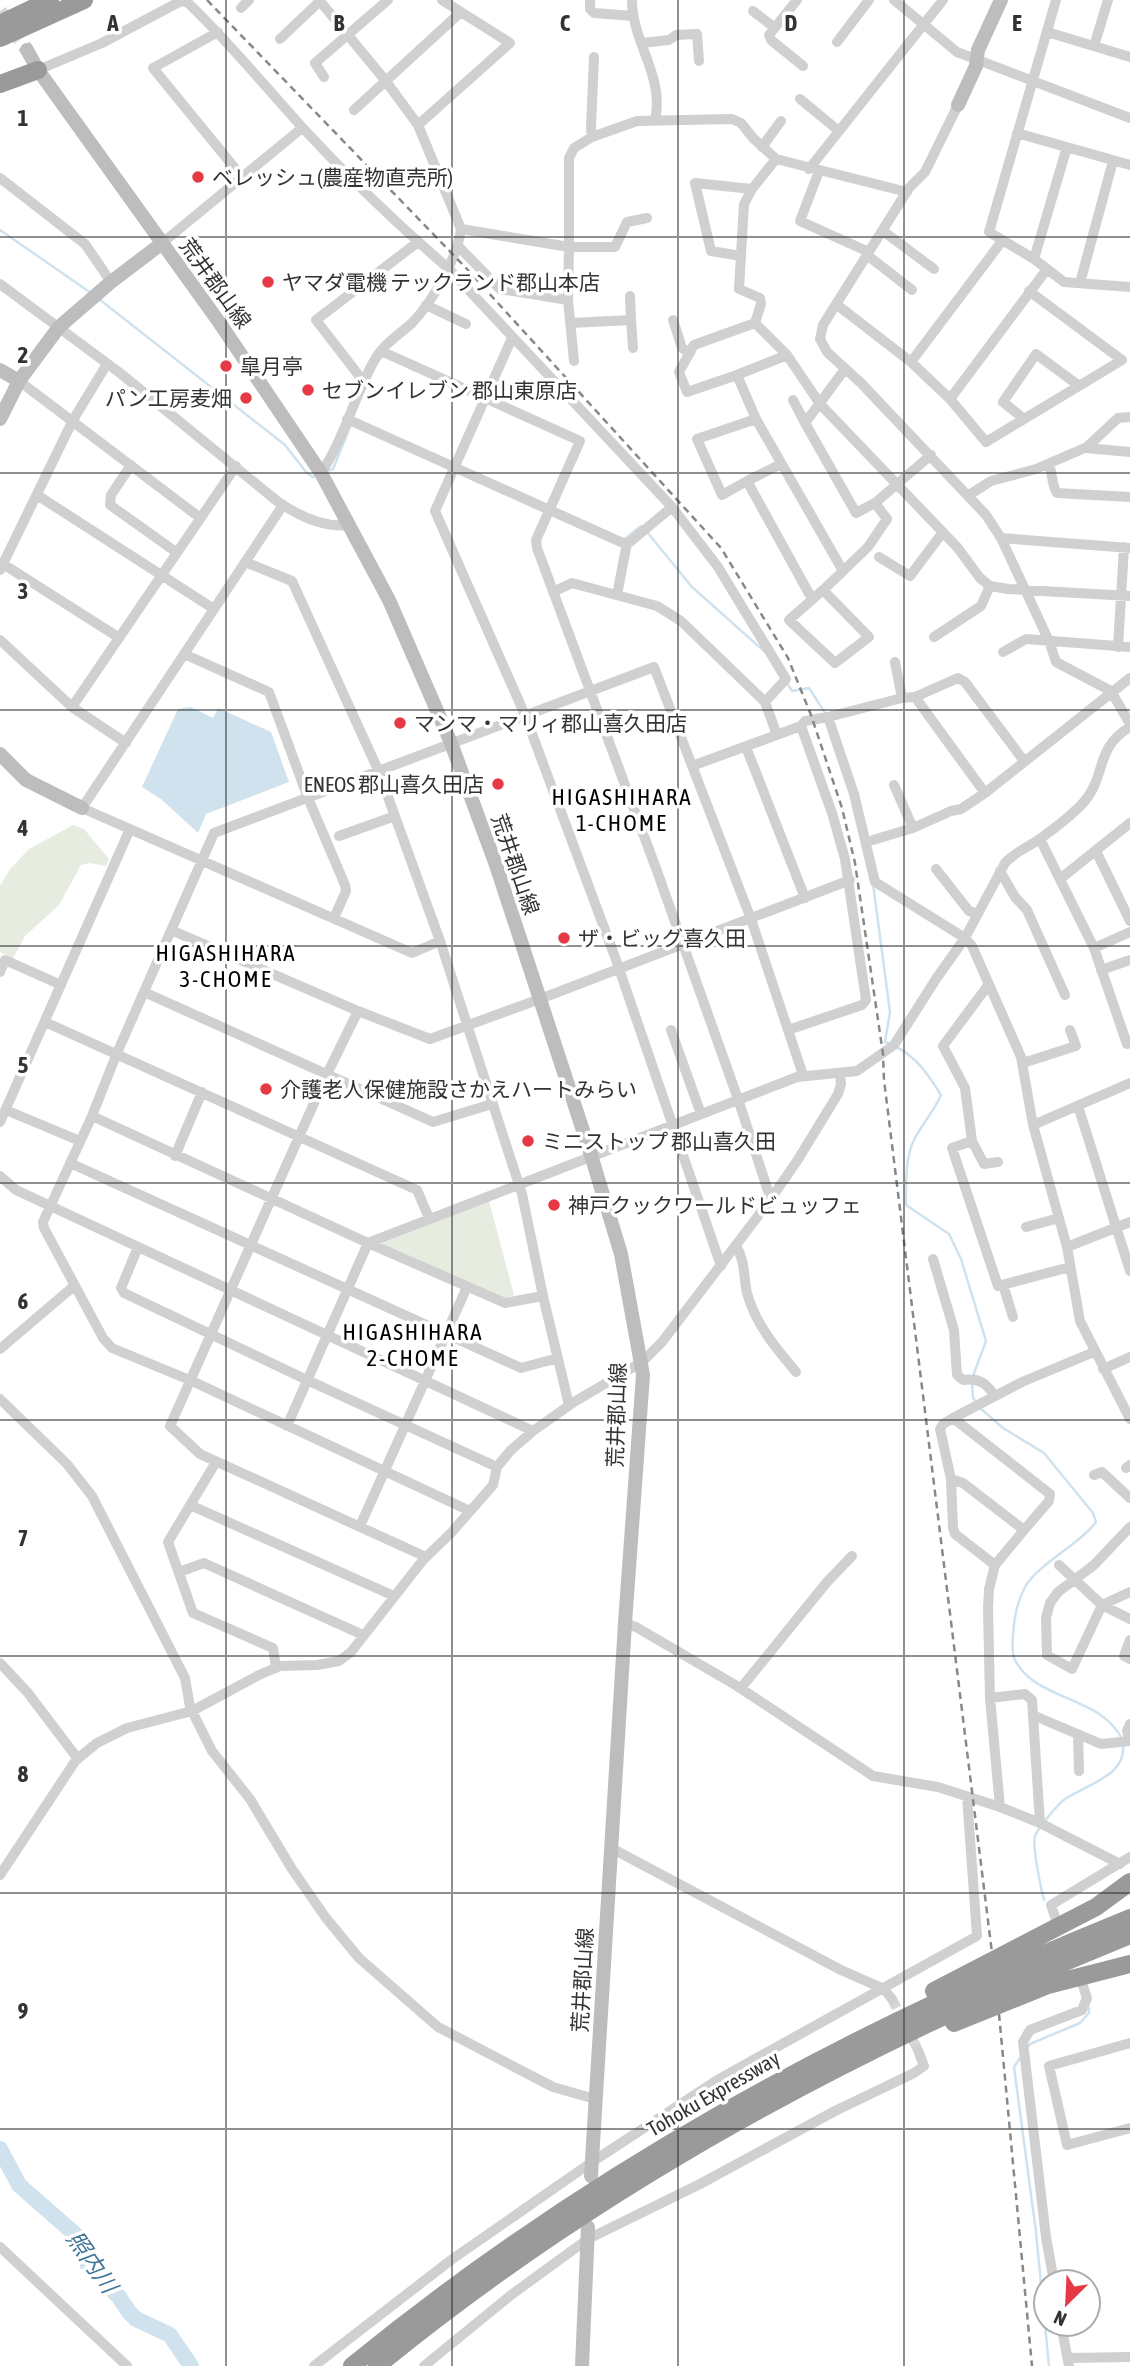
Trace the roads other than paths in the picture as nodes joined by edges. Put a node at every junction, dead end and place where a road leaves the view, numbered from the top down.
1 (50, 0) edge
2 (84, 0) edge
3 (320, 0) edge
4 (388, 0) edge
5 (442, 0) edge
6 (590, 0) edge
7 (632, 0) edge
8 (797, 0) edge
9 (869, 0) edge
10 (894, 0) edge
11 (943, 0) edge
12 (1000, 0) edge
13 (1056, 0) edge
14 (1108, 0) edge
15 (753, 11) dead end
16 (461, 12) junction
17 (633, 16) junction
18 (0, 24) edge
19 (924, 25) junction
20 (775, 28) junction
21 (218, 32) junction
22 (1047, 32) junction
23 (348, 33) junction
24 (0, 38) edge
25 (280, 39) dead end
26 (837, 42) dead end
27 (642, 43) junction
28 (1094, 46) junction
29 (27, 50) tunnel mouth
30 (594, 57) dead end
31 (976, 57) junction
32 (1130, 57) edge
33 (699, 61) dead end
34 (803, 66) dead end
35 (38, 70) junction
36 (324, 77) dead end
37 (385, 80) junction
38 (1032, 80) junction
39 (0, 85) edge
40 (800, 99) dead end
41 (958, 105) joint
42 (354, 110) dead end
43 (1130, 118) edge
44 (655, 120) junction
45 (781, 121) dead end
46 (418, 125) junction
47 (302, 128) junction
48 (839, 131) junction
49 (1017, 133) junction
50 (592, 137) junction
51 (762, 146) junction
52 (1067, 147) junction
53 (776, 159) junction
54 (1113, 160) junction
55 (1130, 165) edge
56 (814, 170) junction
57 (242, 177) junction
58 (0, 178) edge
59 (752, 190) junction
60 (907, 192) junction
61 (647, 218) dead end
62 (461, 229) junction
63 (883, 231) junction
64 (1002, 241) junction
65 (418, 243) junction
66 (162, 244) junction
67 (459, 247) junction
68 (569, 247) junction
69 (868, 253) junction
70 (741, 256) junction
71 (1034, 259) junction
72 (447, 268) junction
73 (1047, 268) junction
74 (934, 269) dead end
75 (111, 282) junction
76 (1080, 283) junction
77 (0, 284) edge
78 (1130, 287) edge
79 (912, 290) dead end
80 (1030, 291) junction
81 (629, 296) dead end
82 (568, 300) junction
83 (836, 304) junction
84 (426, 305) junction
85 (631, 320) junction
86 (673, 320) dead end
87 (570, 323) junction
88 (755, 323) junction
89 (466, 324) dead end
90 (59, 327) junction
91 (512, 338) junction
92 (633, 348) dead end
93 (380, 351) junction
94 (690, 353) junction
95 (787, 355) junction
96 (1126, 358) edge
97 (574, 361) dead end
98 (911, 362) junction
99 (107, 364) junction
100 (845, 369) junction
101 (0, 370) edge
102 (737, 375) junction
103 (19, 381) junction
104 (363, 382) junction
105 (1078, 385) junction
106 (484, 398) junction
107 (793, 400) dead end
108 (950, 400) junction
109 (820, 404) junction
110 (1130, 417) edge
111 (755, 418) junction
112 (0, 419) edge
113 (347, 419) junction
114 (1024, 419) junction
115 (73, 420) junction
116 (805, 423) junction
117 (1086, 448) junction
118 (1130, 453) edge
119 (931, 454) junction
120 (781, 464) junction
121 (1049, 464) junction
122 (131, 465) junction
123 (236, 466) junction
124 (453, 467) junction
125 (321, 473) junction
126 (747, 481) junction
127 (895, 484) junction
128 (37, 495) junction
129 (969, 495) junction
130 (1130, 497) edge
131 (875, 503) junction
132 (283, 505) junction
133 (672, 506) junction
134 (551, 510) junction
135 (199, 517) junction
136 (349, 525) junction
137 (943, 532) junction
138 (1001, 538) junction
139 (627, 543) junction
140 (1127, 547) edge
141 (176, 552) junction
142 (878, 557) dead end
143 (245, 562) junction
144 (2, 567) edge
145 (843, 571) junction
146 (160, 575) junction
147 (990, 586) junction
148 (1024, 589) junction
149 (823, 590) junction
150 (553, 592) junction
151 (617, 595) junction
152 (1125, 596) edge
153 (812, 598) junction
154 (214, 609) junction
155 (118, 637) junction
156 (934, 637) dead end
157 (0, 640) edge
158 (1049, 641) junction
159 (1118, 647) junction
160 (1130, 647) edge
161 (1003, 652) dead end
162 (184, 654) junction
163 (895, 662) dead end
164 (1130, 678) edge
165 (590, 690) junction
166 (1111, 691) junction
167 (915, 697) junction
168 (902, 698) junction
169 (765, 702) junction
170 (72, 707) junction
171 (525, 715) junction
172 (828, 717) junction
173 (801, 726) junction
174 (1130, 726) edge
175 (777, 735) junction
176 (126, 743) junction
177 (451, 743) junction
178 (746, 747) junction
179 (0, 754) edge
180 (1024, 761) junction
181 (692, 766) junction
182 (379, 772) junction
183 (894, 785) dead end
184 (985, 793) junction
185 (308, 798) junction
186 (82, 808) junction
187 (394, 816) junction
188 (1130, 821) edge
189 (913, 828) junction
190 (130, 829) junction
191 (339, 836) dead end
192 (1040, 839) junction
193 (873, 840) dead end
194 (1096, 851) junction
195 (202, 861) junction
196 (936, 869) dead end
197 (1000, 871) junction
198 (1060, 879) junction
199 (849, 880) junction
200 (805, 898) junction
201 (978, 914) junction
202 (334, 918) junction
203 (751, 919) junction
204 (1130, 921) edge
205 (171, 930) junction
206 (1130, 932) edge
207 (965, 937) junction
208 (440, 942) junction
209 (682, 945) junction
210 (1094, 948) junction
211 (3, 959) edge
212 (1130, 960) edge
213 (618, 968) junction
214 (1101, 970) junction
215 (0, 972) edge
216 (989, 984) junction
217 (61, 985) junction
218 (144, 992) junction
219 (1065, 995) dead end
220 (540, 999) junction
221 (358, 1011) junction
222 (45, 1022) junction
223 (466, 1026) junction
224 (671, 1030) dead end
225 (788, 1030) junction
226 (1070, 1030) dead end
227 (1127, 1044) dead end
228 (117, 1053) junction
229 (1023, 1063) junction
230 (327, 1074) junction
231 (840, 1074) junction
232 (803, 1075) junction
233 (1129, 1086) edge
234 (202, 1092) junction
235 (738, 1099) junction
236 (492, 1104) junction
237 (1078, 1106) junction
238 (6, 1110) junction
239 (701, 1114) junction
240 (92, 1116) junction
241 (0, 1122) edge
242 (672, 1125) junction
243 (1032, 1125) junction
244 (300, 1136) junction
245 (972, 1141) junction
246 (80, 1142) junction
247 (592, 1155) junction
248 (175, 1156) junction
249 (998, 1162) dead end
250 (70, 1163) junction
251 (0, 1176) edge
252 (518, 1183) junction
253 (272, 1200) junction
254 (771, 1200) junction
255 (50, 1207) junction
256 (429, 1218) junction
257 (1059, 1218) junction
258 (1130, 1222) edge
259 (1026, 1227) dead end
260 (1117, 1228) junction
261 (368, 1243) junction
262 (251, 1246) junction
263 (736, 1246) junction
264 (138, 1247) junction
265 (1067, 1247) junction
266 (933, 1259) dead end
267 (720, 1266) junction
268 (1070, 1266) junction
269 (1130, 1272) edge
270 (1003, 1285) junction
271 (74, 1286) junction
272 (467, 1287) junction
273 (348, 1290) junction
274 (232, 1291) junction
275 (543, 1296) junction
276 (1013, 1317) dead end
277 (446, 1334) junction
278 (212, 1335) junction
279 (327, 1335) junction
280 (0, 1349) edge
281 (1094, 1352) junction
282 (1130, 1357) edge
283 (558, 1358) junction
284 (642, 1362) junction
285 (1104, 1369) junction
286 (796, 1372) dead end
287 (426, 1379) junction
288 (307, 1380) junction
289 (192, 1381) junction
290 (995, 1396) junction
291 (0, 1399) edge
292 (569, 1405) junction
293 (953, 1418) junction
294 (1130, 1419) edge
295 (405, 1425) junction
296 (287, 1426) junction
297 (534, 1431) junction
298 (216, 1462) junction
299 (497, 1467) junction
300 (384, 1472) junction
301 (1094, 1475) dead end
302 (951, 1479) junction
303 (1130, 1498) edge
304 (190, 1505) junction
305 (470, 1511) junction
306 (360, 1527) junction
307 (1130, 1527) edge
308 (1024, 1530) junction
309 (852, 1556) dead end
310 (426, 1557) junction
311 (995, 1565) junction
312 (1059, 1565) dead end
313 (179, 1572) junction
314 (1073, 1580) junction
315 (1130, 1592) edge
316 (394, 1596) junction
317 (1102, 1605) junction
318 (1130, 1619) edge
319 (625, 1623) junction
320 (363, 1635) junction
321 (1130, 1640) edge
322 (1130, 1659) edge
323 (0, 1663) edge
324 (276, 1668) junction
325 (741, 1688) junction
326 (990, 1698) junction
327 (192, 1711) junction
328 (1035, 1716) junction
329 (1130, 1724) edge
330 (1078, 1735) junction
331 (1130, 1741) edge
332 (78, 1759) junction
333 (1079, 1771) dead end
334 (967, 1797) junction
335 (1000, 1807) junction
336 (1040, 1823) junction
337 (611, 1848) junction
338 (1130, 1857) edge
339 (1119, 1864) junction
340 (0, 1875) edge
341 (1130, 1882) edge
342 (1130, 1918) edge
343 (1056, 1920) dead end
344 (1130, 1936) edge
345 (1130, 1964) edge
346 (1082, 1983) dead end
347 (884, 1989) junction
348 (892, 1999) tunnel mouth
349 (1130, 2043) edge
350 (918, 2050) dead end
351 (788, 2084) junction
352 (596, 2099) junction
353 (1130, 2128) edge
354 (592, 2169) junction
355 (588, 2233) junction
356 (0, 2247) edge
357 (1052, 2268) edge
358 (1064, 2338) edge
359 (1130, 2357) edge
360 (1068, 2362) edge
361 (127, 2366) edge
362 (314, 2366) edge
363 (352, 2366) edge
364 (377, 2366) edge
365 (424, 2366) edge
366 (582, 2366) edge

1 - 18 highway
2 - 24 highway
3 - 23 street
3 - 25 street
4 - 23 street
5 - 16 street
6 - 17 street
7 - 17 street
8 - 20 street
9 - 26 street
10 - 19 street
11 - 19 street
12 - 31 main road
13 - 22 street
14 - 28 street
15 - 20 street
16 - 37 street
16 - 46 street
17 - 27 street
19 - 31 street
19 - 48 street
20 - 34 street
21 - 35 street
21 - 47 street
21 - 57 street
22 - 28 street
22 - 38 street
23 - 36 street
23 - 37 street
27 - 33 street
27 - 44 street
28 - 32 street
29 - 35 main road, 荒井郡山線
30 - 50 street
31 - 38 street
31 - 41 main road
35 - 39 highway
35 - 66 main road, 荒井郡山線
37 - 42 street
37 - 46 street
38 - 43 street
38 - 49 street
40 - 48 street
41 - 60 street
44 - 50 street
44 - 51 street
45 - 51 street
46 - 62 street
47 - 57 street
47 - 65 street
48 - 56 street
49 - 52 street
49 - 64 street
50 - 68 street
51 - 53 street
52 - 54 street
52 - 71 street
53 - 56 street
53 - 59 street
54 - 55 street
54 - 76 street
56 - 60 street
56 - 69 street
57 - 66 street
58 - 75 street
59 - 70 street
59 - 70 street
60 - 63 street
61 - 68 street
62 - 67 street
62 - 68 street
63 - 69 street
63 - 74 street
64 - 71 street
64 - 98 street
65 - 72 street
65 - 104 street
66 - 75 main road
66 - 125 main road, 荒井郡山線
67 - 72 street
67 - 82 street
68 - 82 street
69 - 79 street
69 - 83 street
70 - 88 street
71 - 73 street
72 - 84 street
72 - 91 street
73 - 76 street
73 - 80 street
75 - 90 main road
76 - 78 street
77 - 90 street
80 - 96 street
80 - 108 street
81 - 85 street
82 - 87 street
83 - 98 street
83 - 100 street
84 - 89 street
84 - 93 street
85 - 87 street
85 - 92 street
86 - 94 street
87 - 97 street
88 - 94 street
88 - 95 street
90 - 99 street
90 - 103 main road
91 - 106 street
91 - 133 street
93 - 104 street
93 - 106 street
94 - 102 street
95 - 102 street
95 - 109 street
96 - 105 street
98 - 108 street
99 - 115 street
99 - 123 street
100 - 109 street
100 - 119 street
101 - 103 main road
102 - 111 street
103 - 112 main road
103 - 115 street
104 - 113 street
105 - 114 street
105 - 114 street
106 - 124 street
106 - 134 street
107 - 116 street
108 - 114 street
109 - 116 street
109 - 127 street
110 - 117 street
111 - 120 street
111 - 126 street
113 - 124 street
113 - 125 street
115 - 122 street
115 - 128 street
116 - 131 street
117 - 118 street
117 - 121 street
119 - 127 street
119 - 129 street
120 - 126 street
120 - 145 street
121 - 129 street
121 - 130 street
122 - 135 street
122 - 141 street
123 - 132 street
123 - 135 street
124 - 134 street
124 - 171 street
125 - 136 main road, 荒井郡山線
126 - 153 street
127 - 131 street
127 - 137 street
128 - 144 street
128 - 146 street
129 - 138 street
131 - 145 street
132 - 136 street
132 - 143 street
133 - 139 street
133 - 169 street
134 - 139 street
134 - 150 street
135 - 141 street
136 - 177 main road, 荒井郡山線
137 - 142 street
137 - 147 street
138 - 140 street
138 - 148 street
139 - 151 street
140 - 152 street
141 - 146 street
143 - 154 street
143 - 182 street
144 - 155 street
145 - 149 street
146 - 154 street
146 - 155 street
147 - 148 street
147 - 156 street
148 - 152 street
148 - 158 street
149 - 153 street
149 - 153 street
150 - 151 street
150 - 165 street
151 - 169 street
152 - 159 street
154 - 162 street
155 - 170 street
157 - 170 street
158 - 159 street
158 - 161 street
158 - 166 street
159 - 160 street
162 - 176 street
162 - 185 street
163 - 168 street
164 - 166 street
165 - 171 street
165 - 181 street
165 - 209 street
166 - 174 street
166 - 180 street
167 - 168 street
167 - 180 street
167 - 184 street
168 - 172 street
169 - 175 street
170 - 176 street
171 - 177 street
171 - 213 street
172 - 173 street
172 - 207 street
173 - 175 street
173 - 199 street
174 - 192 street
175 - 178 street
176 - 186 street
177 - 182 street
177 - 220 main road, 荒井郡山線
178 - 181 street
178 - 200 street
179 - 186 main road
180 - 184 street
181 - 203 street
182 - 185 street
182 - 187 street
183 - 189 street
184 - 189 street
185 - 195 street
185 - 202 street
186 - 190 street
187 - 191 street
187 - 208 street
188 - 194 street
189 - 193 street
190 - 195 street
190 - 217 street
192 - 197 street
192 - 198 street
194 - 198 street
194 - 204 street
195 - 202 street
195 - 205 street
196 - 201 street
197 - 201 street
197 - 219 street
198 - 210 street
199 - 200 street
199 - 225 street
200 - 203 street
201 - 207 street
202 - 208 street
203 - 209 street
203 - 225 street
205 - 218 street
205 - 221 street
206 - 210 street
207 - 216 street
207 - 231 street
208 - 223 street
209 - 213 street
209 - 235 street
210 - 214 street
211 - 215 street
211 - 217 street
212 - 214 street
213 - 220 street
213 - 242 street
214 - 227 street
216 - 229 street
216 - 245 street
217 - 222 street
218 - 228 street
218 - 230 street
220 - 223 street
220 - 247 main road, 荒井郡山線
221 - 223 street
221 - 230 street
222 - 228 street
222 - 238 street
223 - 236 street
224 - 239 street
225 - 232 street
226 - 229 street
228 - 234 street
228 - 240 street
229 - 243 street
230 - 236 street
230 - 244 street
231 - 232 street
231 - 254 street
232 - 235 street
233 - 237 street
234 - 244 street
234 - 248 street
235 - 239 street
235 - 254 street
236 - 252 street
237 - 243 street
237 - 260 street
238 - 241 street
238 - 246 street
239 - 242 street
240 - 246 street
240 - 248 street
242 - 247 street
242 - 267 street
243 - 257 street
244 - 253 street
244 - 256 street
245 - 249 street
245 - 270 street
246 - 250 street
247 - 252 street
247 - 284 main road, 荒井郡山線
248 - 253 street
250 - 255 street
250 - 262 street
251 - 255 street
252 - 256 street
252 - 275 street
253 - 261 street
253 - 262 street
254 - 263 street
255 - 264 street
255 - 271 street
256 - 261 street
257 - 259 street
257 - 265 street
258 - 260 street
260 - 265 street
260 - 269 street
261 - 272 street
261 - 273 street
262 - 273 street
262 - 274 street
263 - 267 street
263 - 286 street
264 - 274 street
264 - 278 street
265 - 268 street
266 - 290 street
267 - 284 street
268 - 270 street
268 - 281 street
270 - 276 street
271 - 280 street
271 - 289 street
272 - 275 street
272 - 277 street
273 - 277 street
273 - 279 street
274 - 278 street
274 - 279 street
275 - 283 street
277 - 283 street
277 - 287 street
278 - 288 street
278 - 289 street
279 - 287 street
279 - 288 street
281 - 285 street
281 - 290 street
282 - 285 street
283 - 292 street
284 - 292 street
284 - 319 main road, 荒井郡山線
285 - 294 street
287 - 295 street
287 - 297 street
288 - 295 street
288 - 296 street
289 - 296 street
289 - 298 street
290 - 293 street
291 - 327 street
292 - 297 street
293 - 302 street
293 - 308 street
295 - 299 street
295 - 300 street
296 - 300 street
297 - 299 street
298 - 304 street
298 - 306 street
299 - 305 street
300 - 305 street
300 - 306 street
301 - 303 street
302 - 308 street
302 - 311 street
304 - 313 street
304 - 316 street
305 - 310 street
306 - 310 street
307 - 314 street
308 - 311 street
309 - 325 street
310 - 316 street
311 - 326 street
312 - 314 street
313 - 320 street
313 - 324 street
314 - 317 street
314 - 317 street
315 - 317 street
316 - 320 street
317 - 318 street
319 - 325 street
319 - 337 main road, 荒井郡山線
320 - 324 street
321 - 322 street
323 - 332 street
324 - 327 street
325 - 334 street
326 - 328 street
326 - 335 street
327 - 332 street
327 - 352 street
328 - 330 street
328 - 336 street
329 - 331 street
330 - 331 street
330 - 333 street
332 - 340 street
334 - 335 street
334 - 347 street
335 - 336 street
336 - 339 street
337 - 347 street
337 - 352 main road, 荒井郡山線
338 - 339 street
339 - 343 street
341 - 351 highway
342 - 351 highway, Tohoku Expressway
344 - 351 highway, Tohoku Expressway
345 - 351 highway
346 - 357 street
347 - 348 street
347 - 354 street
349 - 353 street
350 - 355 street
351 - 363 highway, Tohoku Expressway
351 - 364 highway, Tohoku Expressway
352 - 354 main road, 荒井郡山線
354 - 362 street
355 - 365 street
355 - 366 main road
356 - 361 street
358 - 360 street
359 - 360 street

